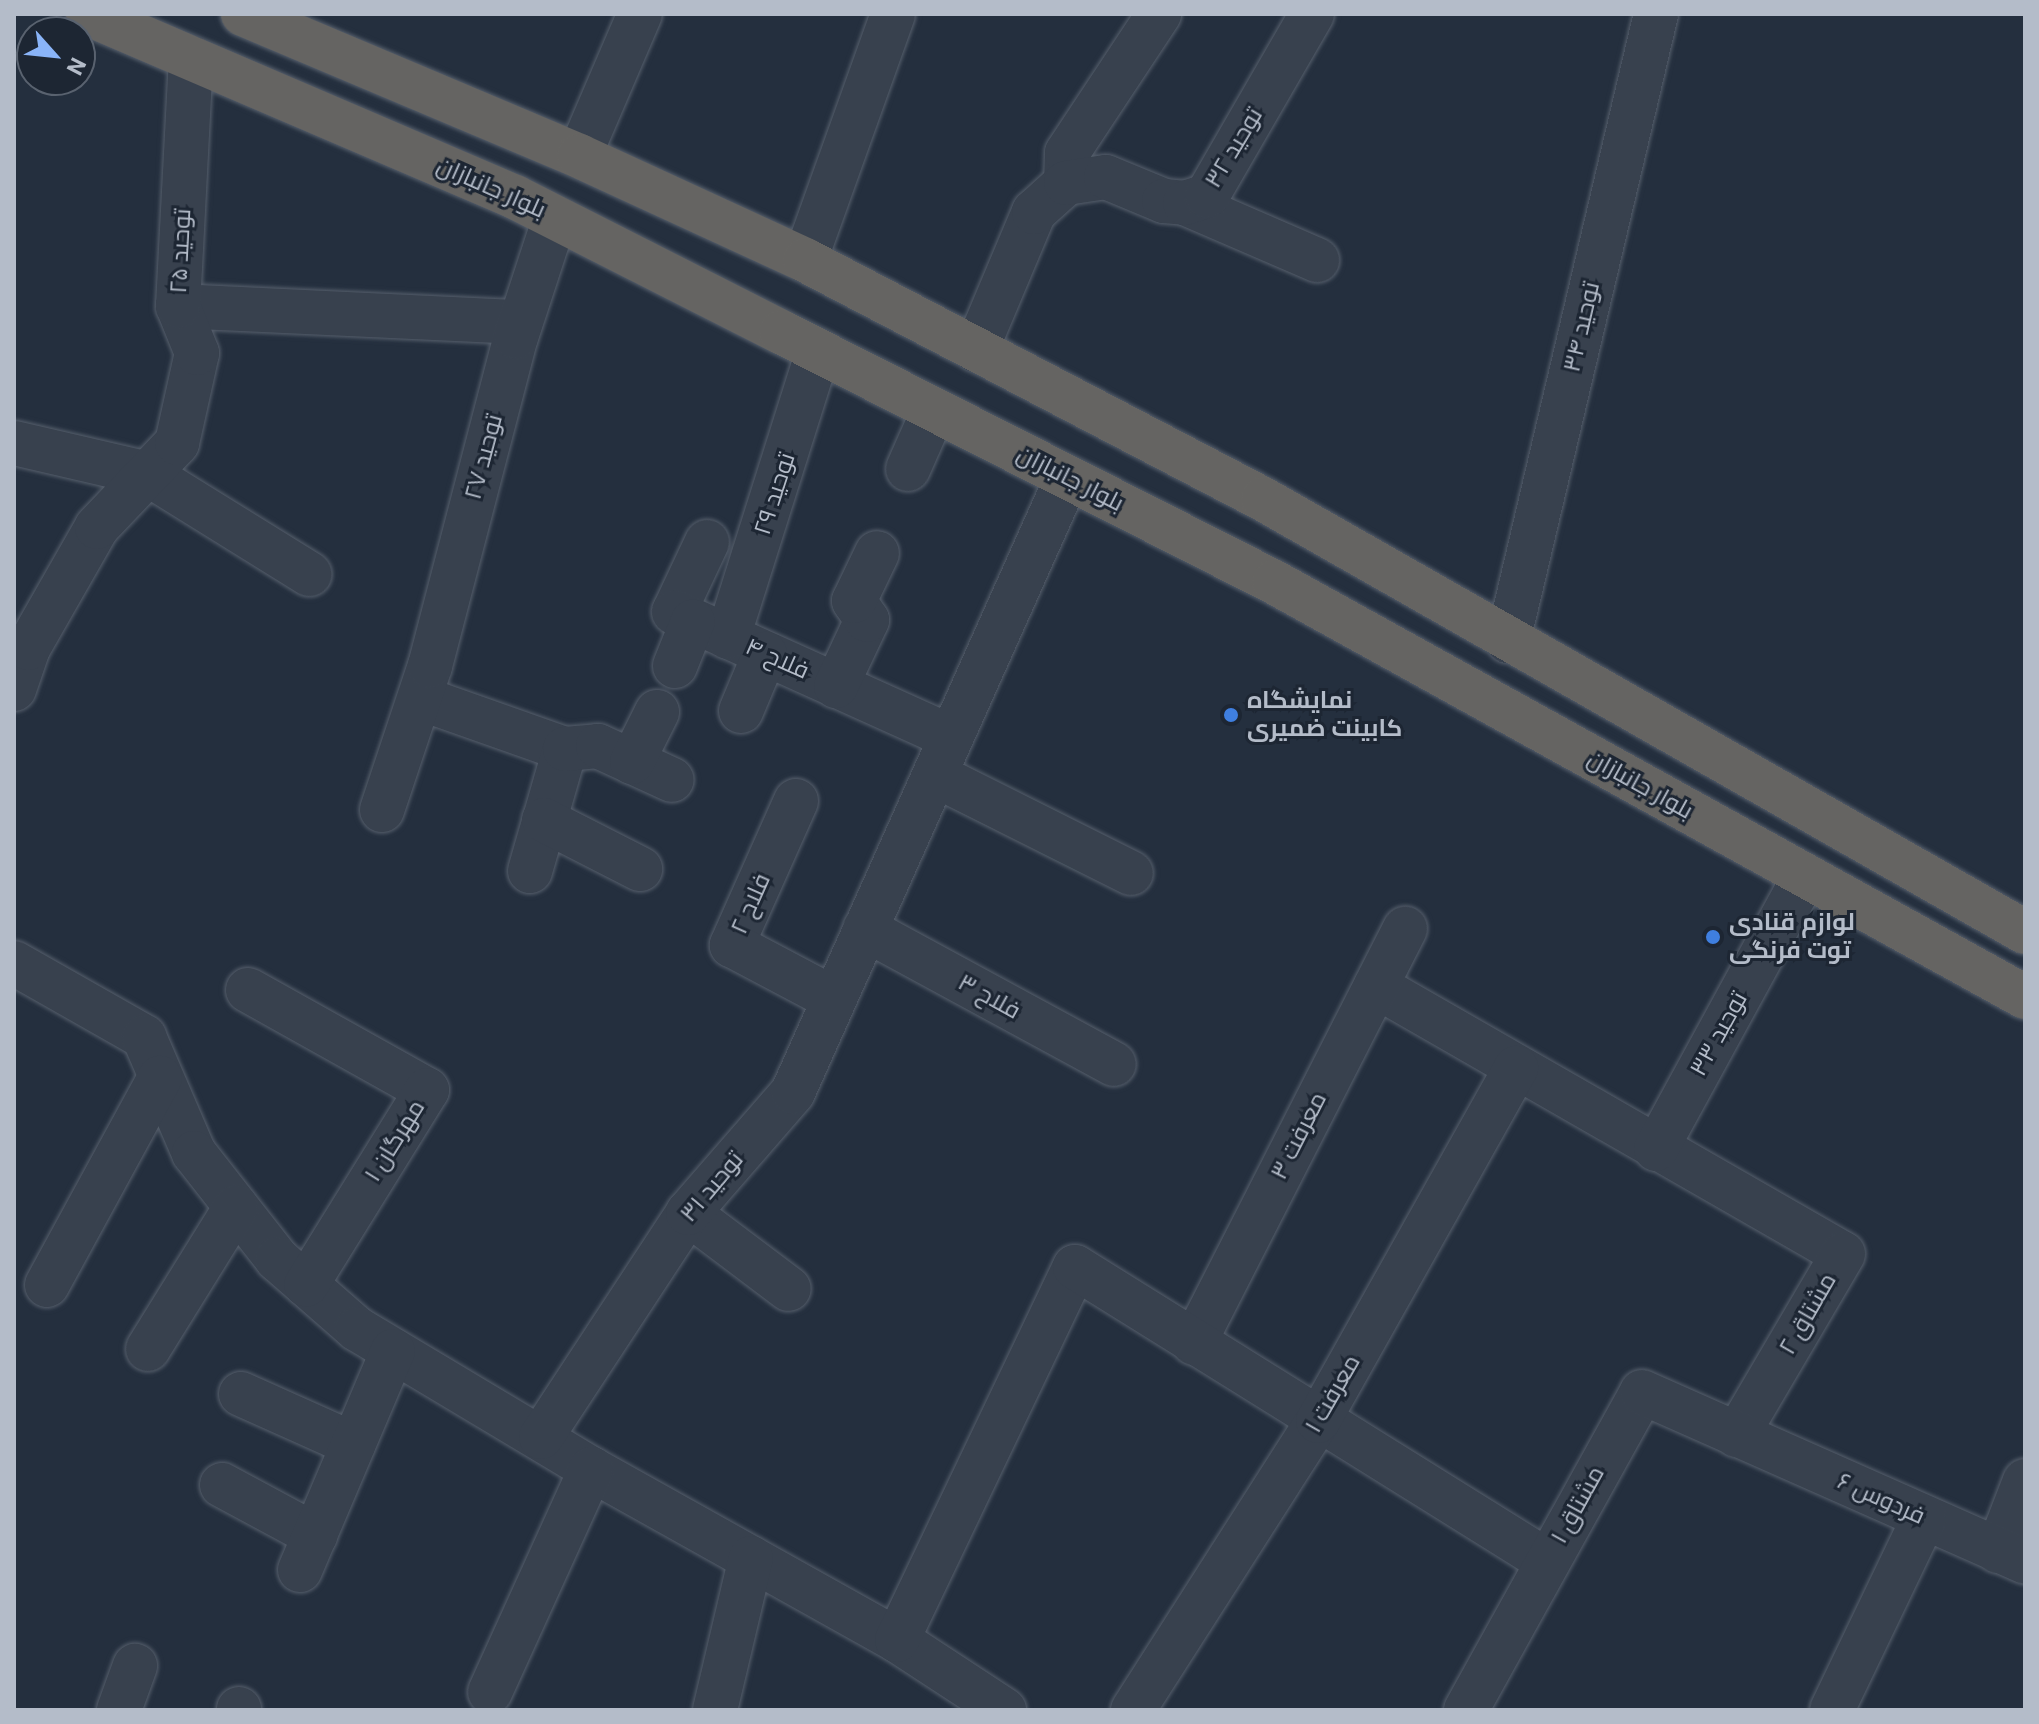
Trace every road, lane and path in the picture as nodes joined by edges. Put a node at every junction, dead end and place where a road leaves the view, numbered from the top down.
1 (88, 14) edge
2 (243, 14) edge
3 (640, 14) edge
4 (893, 14) edge
5 (1159, 14) edge
6 (1312, 14) edge
7 (1656, 14) edge
8 (191, 58) junction
9 (579, 156) junction
10 (1066, 183) junction
11 (1185, 203) junction
12 (555, 218) junction
13 (805, 260) junction
14 (1317, 260) dead end
15 (178, 306) junction
16 (520, 322) junction
17 (976, 350) junction
18 (818, 351) junction
19 (934, 410) junction
20 (14, 443) edge
21 (908, 469) dead end
22 (148, 474) junction
23 (1067, 478) junction
24 (707, 542) dead end
25 (877, 553) dead end
26 (309, 574) dead end
27 (729, 637) junction
28 (1508, 641) junction
29 (675, 666) dead end
30 (836, 686) junction
31 (14, 689) edge
32 (420, 698) junction
33 (741, 711) dead end
34 (657, 712) dead end
35 (565, 749) junction
36 (943, 756) junction
37 (632, 762) junction
38 (672, 780) dead end
39 (796, 801) dead end
40 (382, 810) dead end
41 (544, 820) junction
42 (640, 869) dead end
43 (530, 871) dead end
44 (1131, 873) dead end
45 (1805, 876) junction
46 (865, 929) junction
47 (1405, 929) dead end
48 (2025, 932) edge
49 (14, 963) edge
50 (1376, 986) junction
51 (248, 990) dead end
52 (2025, 997) edge
53 (834, 999) junction
54 (1114, 1064) dead end
55 (1516, 1068) junction
56 (160, 1078) junction
57 (1656, 1149) junction
58 (236, 1207) junction
59 (688, 1213) junction
60 (47, 1285) dead end
61 (306, 1285) junction
62 (789, 1289) dead end
63 (1194, 1343) junction
64 (148, 1349) dead end
65 (393, 1351) junction
66 (241, 1394) dead end
67 (1318, 1421) junction
68 (1737, 1435) junction
69 (541, 1437) junction
70 (353, 1444) junction
71 (591, 1469) junction
72 (2025, 1481) edge
73 (222, 1485) dead end
74 (1924, 1518) junction
75 (2012, 1556) edge
76 (751, 1558) junction
77 (1547, 1561) junction
78 (897, 1640) junction
79 (135, 1666) dead end
80 (490, 1692) dead end
81 (119, 1710) edge
82 (715, 1710) edge
83 (1004, 1710) edge
84 (1133, 1710) edge
85 (1466, 1710) edge
86 (1832, 1710) edge

1 - 8 highway, بلوار جانبازان
2 - 9 highway
3 - 9 street
4 - 13 street
5 - 10 street
6 - 11 street, توحید ۳۲
7 - 28 street, توحید ۳۴
8 - 12 highway, بلوار جانبازان
8 - 15 street, توحید ۲۵
9 - 13 highway
10 - 11 street, توحید ۳۲
10 - 17 street
11 - 14 street
12 - 16 street, توحید ۲۷
12 - 18 highway, بلوار جانبازان
13 - 17 highway
15 - 16 street
15 - 22 street, توحید ۲۵
16 - 32 street, توحید ۲۷
17 - 28 highway
18 - 19 highway, بلوار جانبازان
18 - 27 street, توحید ۲۹
19 - 21 street
19 - 23 highway, بلوار جانبازان
20 - 22 street
22 - 26 street
22 - 31 street, توحید ۲۵
23 - 36 street, توحید ۳۱
23 - 45 highway, بلوار جانبازان
24 - 27 street
25 - 30 street
27 - 29 street
27 - 30 street, فلاح ۴
27 - 33 street
28 - 48 highway
30 - 36 street, فلاح ۴
32 - 35 street
32 - 40 street, توحید ۲۷
34 - 37 street
35 - 37 street
35 - 41 street
36 - 44 street, فلاح ۴
36 - 46 street, توحید ۳۱
37 - 38 street
39 - 53 street, فلاح ۲
41 - 42 street
41 - 43 street
45 - 52 highway, بلوار جانبازان
45 - 57 street, توحید ۳۳
46 - 53 street, توحید ۳۱
46 - 54 street, فلاح ۳
47 - 50 street, معرفت ۳
49 - 56 street
50 - 55 street
50 - 63 street, معرفت ۳
51 - 61 street, مهرگان ۱
53 - 59 street, توحید ۳۱
55 - 57 street
55 - 67 street, معرفت ۱
56 - 58 street
56 - 60 street
57 - 68 street, مشتاق ۲
58 - 61 street
58 - 64 street
59 - 62 street
59 - 69 street, توحید ۳۱
61 - 65 street
63 - 67 street
63 - 78 street
65 - 69 street
65 - 70 street
66 - 70 street
67 - 77 street
67 - 84 street, معرفت ۱
68 - 74 street, فردوس ۶
68 - 77 street, مشتاق ۱
69 - 71 street
70 - 73 street
71 - 76 street
71 - 80 street
72 - 75 street
74 - 75 street, فردوس ۶
74 - 86 street
76 - 78 street
76 - 82 street
77 - 85 street, مشتاق ۱
78 - 83 street
79 - 81 street

